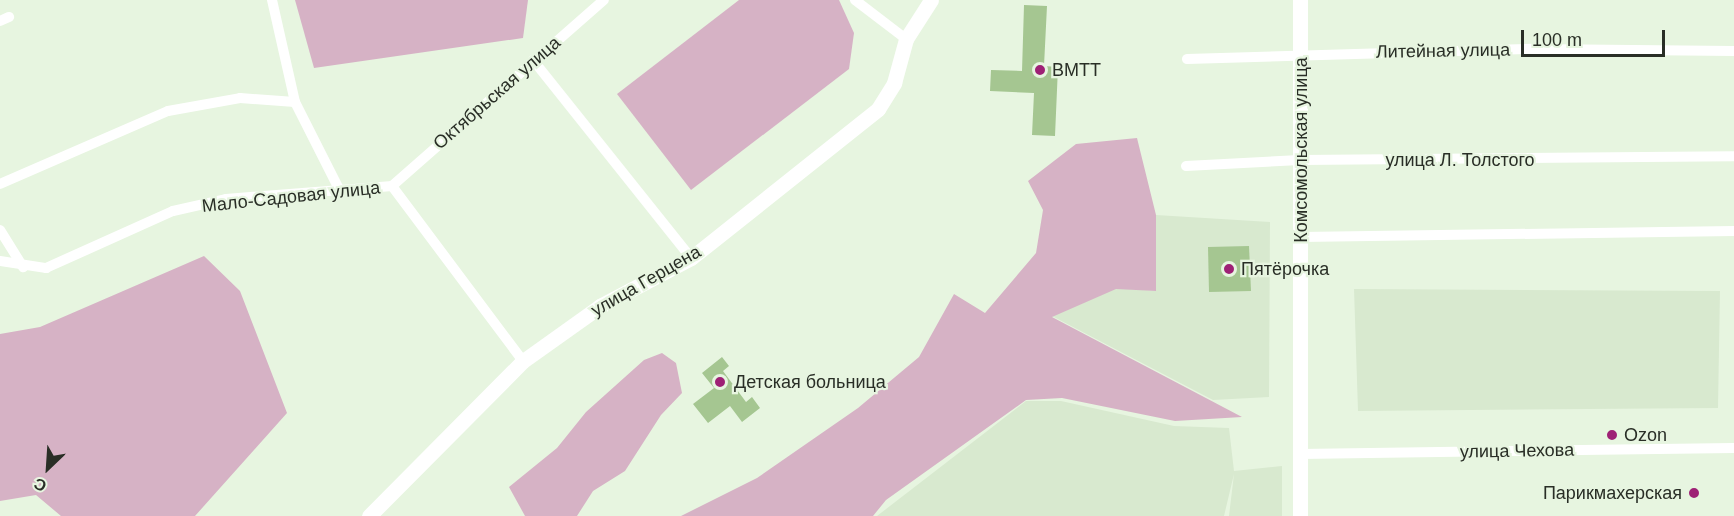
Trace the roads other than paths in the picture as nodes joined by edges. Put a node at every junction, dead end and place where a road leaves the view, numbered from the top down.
1 (272, 0) edge
2 (604, 0) edge
3 (855, 0) edge
4 (931, 0) edge
5 (1300, 0) edge
6 (906, 39) junction
7 (1734, 51) edge
8 (1302, 54) junction
9 (1187, 58) dead end
10 (533, 60) junction
11 (295, 102) junction
12 (1734, 156) edge
13 (1300, 160) junction
14 (1186, 166) dead end
15 (0, 184) edge
16 (392, 186) junction
17 (339, 189) junction
18 (0, 230) edge
19 (1734, 231) edge
20 (1301, 237) junction
21 (692, 258) junction
22 (0, 261) edge
23 (23, 267) junction
24 (523, 362) junction
25 (1734, 448) edge
26 (1300, 454) junction
27 (369, 516) edge
28 (1300, 516) edge

1 - 11 street
2 - 10 street, Октябрьская улица
3 - 6 street
4 - 6 street, улица Герцена
5 - 8 street, Комсомольская улица
6 - 21 street, улица Герцена
7 - 8 street, Литейная улица
8 - 9 street, Литейная улица
8 - 13 street, Комсомольская улица
10 - 16 street, Октябрьская улица
10 - 21 street
11 - 15 street
11 - 17 street
12 - 13 street, улица Л. Толстого
13 - 14 street, улица Л. Толстого
13 - 20 street, Комсомольская улица
16 - 17 street, Мало-Садовая улица
16 - 24 street
17 - 23 street, Мало-Садовая улица
18 - 23 street
19 - 20 street
20 - 26 street, Комсомольская улица
21 - 24 street, улица Герцена
22 - 23 street, Мало-Садовая улица
24 - 27 street, улица Герцена
25 - 26 street, улица Чехова
26 - 28 street, Комсомольская улица

